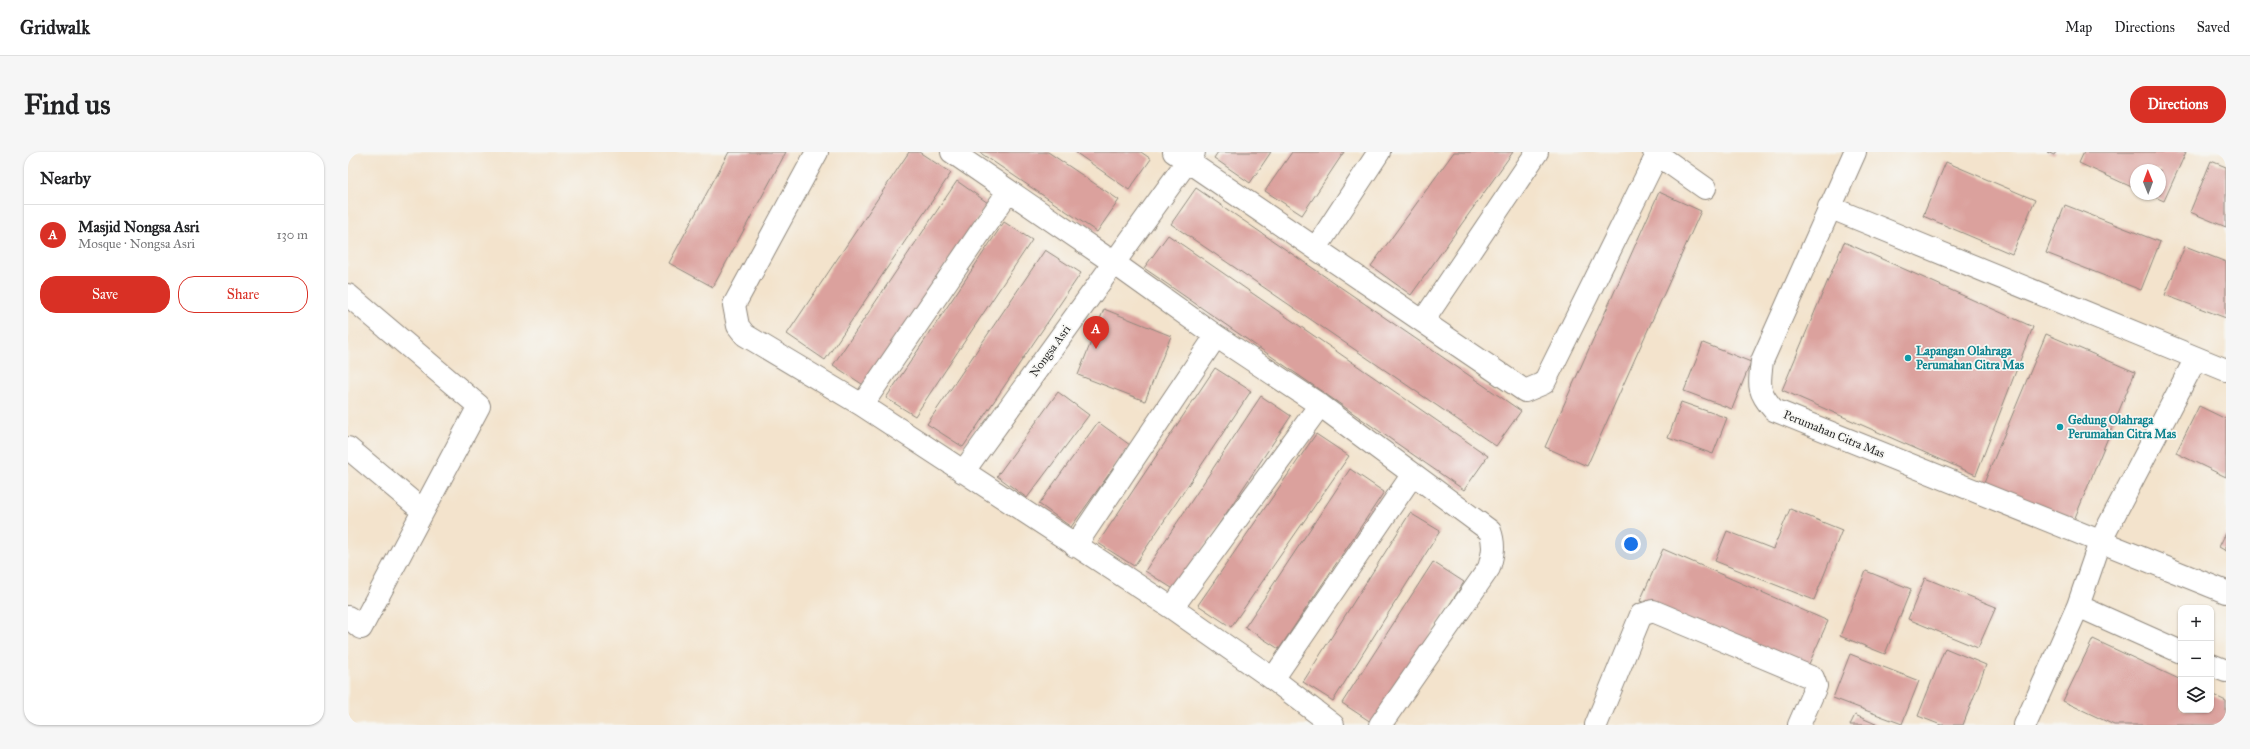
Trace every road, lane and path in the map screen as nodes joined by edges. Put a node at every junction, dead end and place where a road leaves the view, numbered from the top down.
1 (817, 152) edge
2 (952, 152) edge
3 (1379, 152) edge
4 (1537, 152) edge
5 (1855, 152) edge
6 (1655, 153) edge
7 (1185, 155) edge
8 (1705, 188) dead end
9 (1008, 192) junction
10 (1829, 207) junction
11 (1316, 248) junction
12 (1114, 263) junction
13 (348, 295) edge
14 (1423, 321) junction
15 (1216, 336) junction
16 (2196, 358) junction
17 (2226, 370) edge
18 (862, 405) junction
19 (1320, 406) junction
20 (348, 448) edge
21 (963, 472) junction
22 (1413, 474) junction
23 (423, 511) junction
24 (2100, 542) junction
25 (1075, 546) junction
26 (2226, 592) edge
27 (2078, 606) junction
28 (1172, 608) junction
29 (348, 617) edge
30 (2178, 651) edge
31 (2214, 666) edge
32 (2226, 671) edge
33 (1273, 679) junction
34 (1333, 725) edge
35 (1380, 725) edge
36 (1596, 725) edge
37 (1799, 725) edge
38 (2025, 725) edge

1 - 18 street
2 - 9 street
3 - 11 street
4 - 14 street
5 - 10 street, Perumahan Citra Mas
6 - 8 street
6 - 14 street
7 - 11 street
7 - 12 street, Nongsa Asri
9 - 12 street
9 - 18 street
10 - 16 street
10 - 24 street, Perumahan Citra Mas
11 - 14 street
12 - 15 street
12 - 21 street, Nongsa Asri
13 - 23 street
15 - 19 street
15 - 25 street
16 - 17 street
16 - 24 street
18 - 21 street
19 - 22 street
19 - 28 street
20 - 23 street
21 - 25 street
22 - 33 street
22 - 35 street
23 - 29 street
24 - 26 street, Perumahan Citra Mas
24 - 27 street
25 - 28 street
27 - 30 street
27 - 38 street
28 - 33 street
31 - 32 street
33 - 34 street
36 - 37 street

